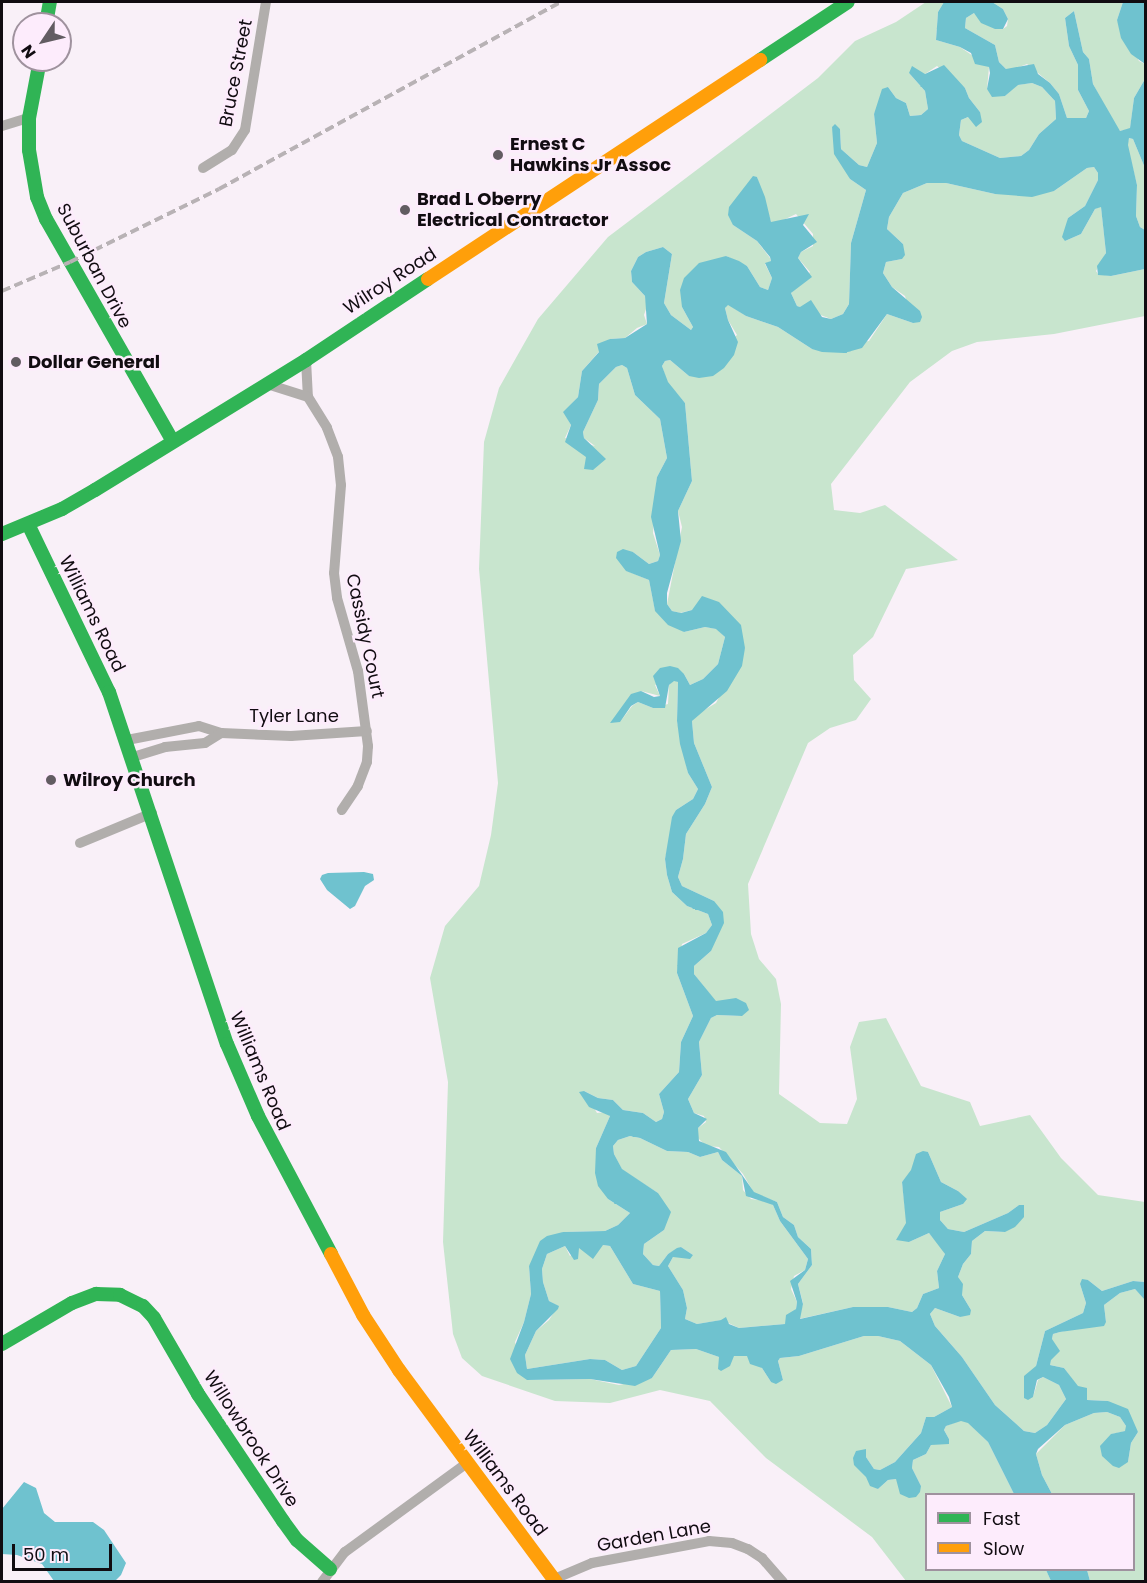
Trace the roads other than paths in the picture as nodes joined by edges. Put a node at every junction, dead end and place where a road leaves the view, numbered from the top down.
1 (266, 2) edge
2 (848, 2) edge
3 (38, 72) edge
4 (29, 118) junction
5 (2, 126) edge
6 (203, 168) dead end
7 (306, 360) junction
8 (267, 384) junction
9 (308, 397) junction
10 (172, 440) junction
11 (28, 524) junction
12 (2, 534) edge
13 (367, 731) junction
14 (221, 733) junction
15 (127, 740) junction
16 (133, 757) junction
17 (342, 810) dead end
18 (152, 813) junction
19 (80, 843) dead end
20 (2, 1344) edge
21 (467, 1463) junction
22 (330, 1569) junction
23 (555, 1580) edge
24 (322, 1581) edge
25 (783, 1581) edge

1 - 6 street, Bruce Street
2 - 7 street, Wilroy Road
3 - 4 street, Suburban Drive
4 - 5 street
4 - 10 street, Suburban Drive
7 - 8 street, Wilroy Road
7 - 9 street, Cassidy Court
8 - 9 street
8 - 10 street, Wilroy Road
9 - 13 street, Cassidy Court
10 - 11 street, Wilroy Road
11 - 12 street, Wilroy Road
11 - 15 street, Williams Road
13 - 14 street, Tyler Lane
13 - 17 street, Cassidy Court
14 - 15 street, Tyler Lane
14 - 16 street, Tyler Lane
15 - 16 street, Williams Road
16 - 18 street, Williams Road
18 - 19 street
18 - 21 street, Williams Road
20 - 22 street, Willowbrook Drive
21 - 22 street
21 - 23 street, Williams Road
22 - 24 street
23 - 25 street, Garden Lane

